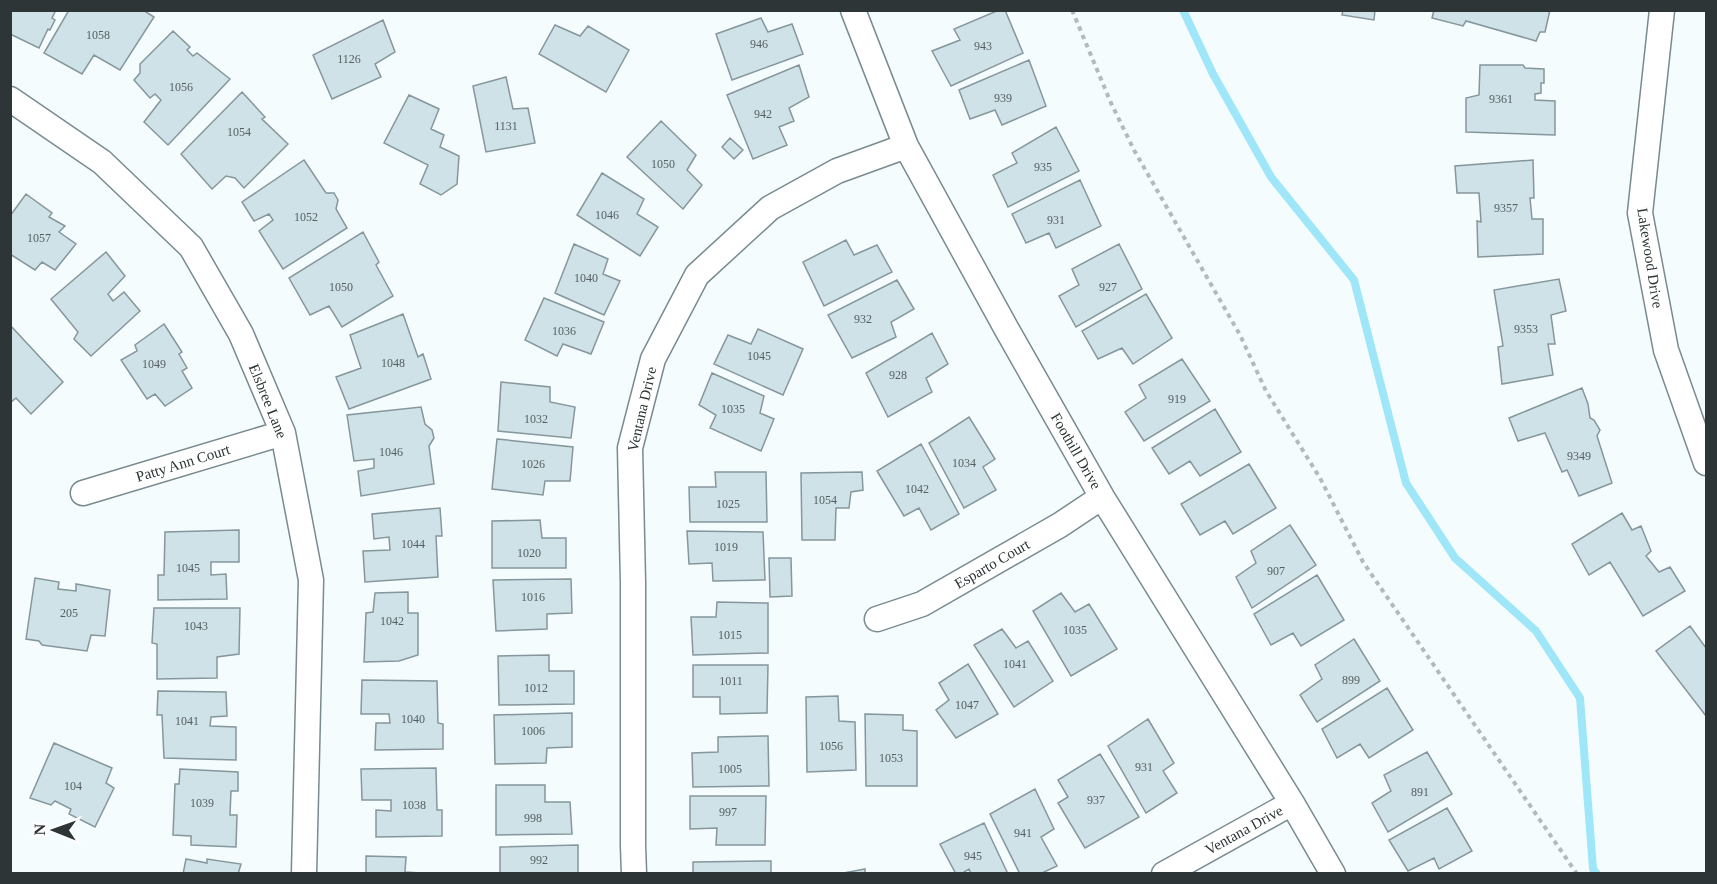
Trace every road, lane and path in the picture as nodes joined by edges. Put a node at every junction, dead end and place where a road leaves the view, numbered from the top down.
1 (853, 10) edge
2 (1072, 10) edge
3 (1662, 10) edge
4 (10, 99) edge
5 (906, 146) junction
6 (283, 433) junction
7 (1707, 463) edge
8 (83, 493) dead end
9 (1102, 497) junction
10 (877, 619) dead end
11 (1292, 803) junction
12 (304, 873) edge
13 (634, 873) edge
14 (1164, 873) edge
15 (1333, 873) edge
16 (1577, 873) edge

1 - 5 street, Foothill Drive
2 - 16 path
3 - 7 street, Lakewood Drive
4 - 6 street, Elsbree Lane
5 - 9 street, Foothill Drive
5 - 13 street, Ventana Drive
6 - 8 street, Patty Ann Court
6 - 12 street, Elsbree Lane
9 - 10 street, Esparto Court
9 - 11 street, Foothill Drive
11 - 14 street, Ventana Drive
11 - 15 street, Foothill Drive

